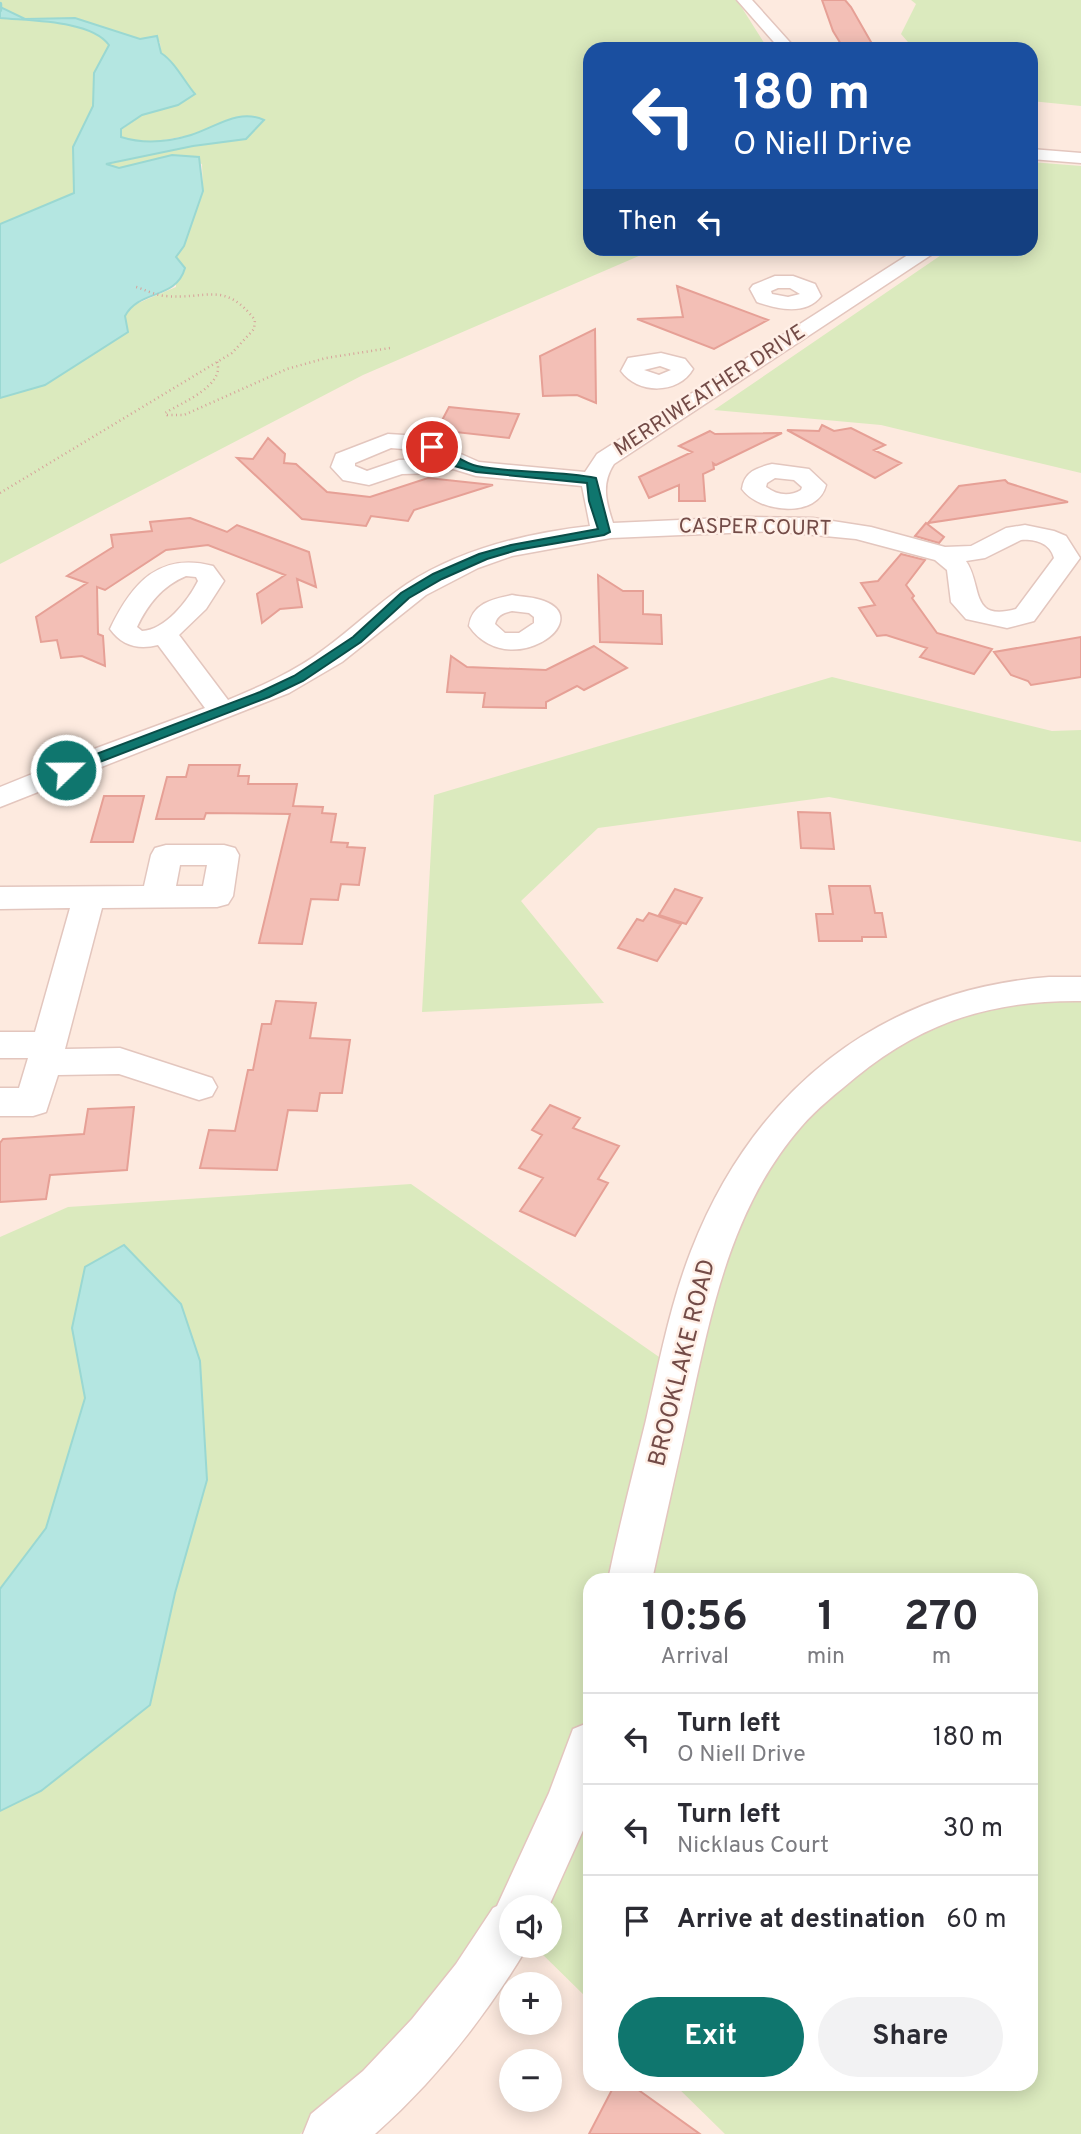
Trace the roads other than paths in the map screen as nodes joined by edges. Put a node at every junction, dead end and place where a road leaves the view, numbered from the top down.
1 (744, 0) edge
2 (782, 42) edge
3 (1038, 155) edge
4 (1081, 158) edge
5 (919, 256) edge
6 (806, 300) dead end
7 (837, 309) junction
8 (677, 378) dead end
9 (711, 389) junction
10 (454, 462) dead end
11 (592, 480) junction
12 (604, 532) junction
13 (944, 555) junction
14 (163, 634) dead end
15 (222, 711) junction
16 (0, 798) edge
17 (158, 897) dead end
18 (0, 898) edge
19 (89, 898) junction
20 (1081, 989) edge
21 (0, 1045) edge
22 (46, 1054) junction
23 (200, 1087) dead end
24 (0, 1102) edge
25 (632, 1573) edge
26 (583, 1766) edge
27 (528, 1895) edge
28 (499, 1946) edge
29 (331, 2134) edge

1 - 2 street
3 - 4 street
5 - 7 street, MERRIWEATHER DRIVE
6 - 7 street
7 - 9 street, MERRIWEATHER DRIVE
8 - 9 street
9 - 11 street, MERRIWEATHER DRIVE
10 - 11 street
11 - 12 street
12 - 13 street, CASPER COURT
12 - 15 street, CASPER COURT
13 - 13 street, CASPER COURT
14 - 15 street
15 - 16 street, CASPER COURT
17 - 19 street
18 - 19 street
19 - 22 street
20 - 25 street, BROOKLAKE ROAD
21 - 22 street
22 - 23 street
22 - 24 street
26 - 27 street
28 - 29 street

